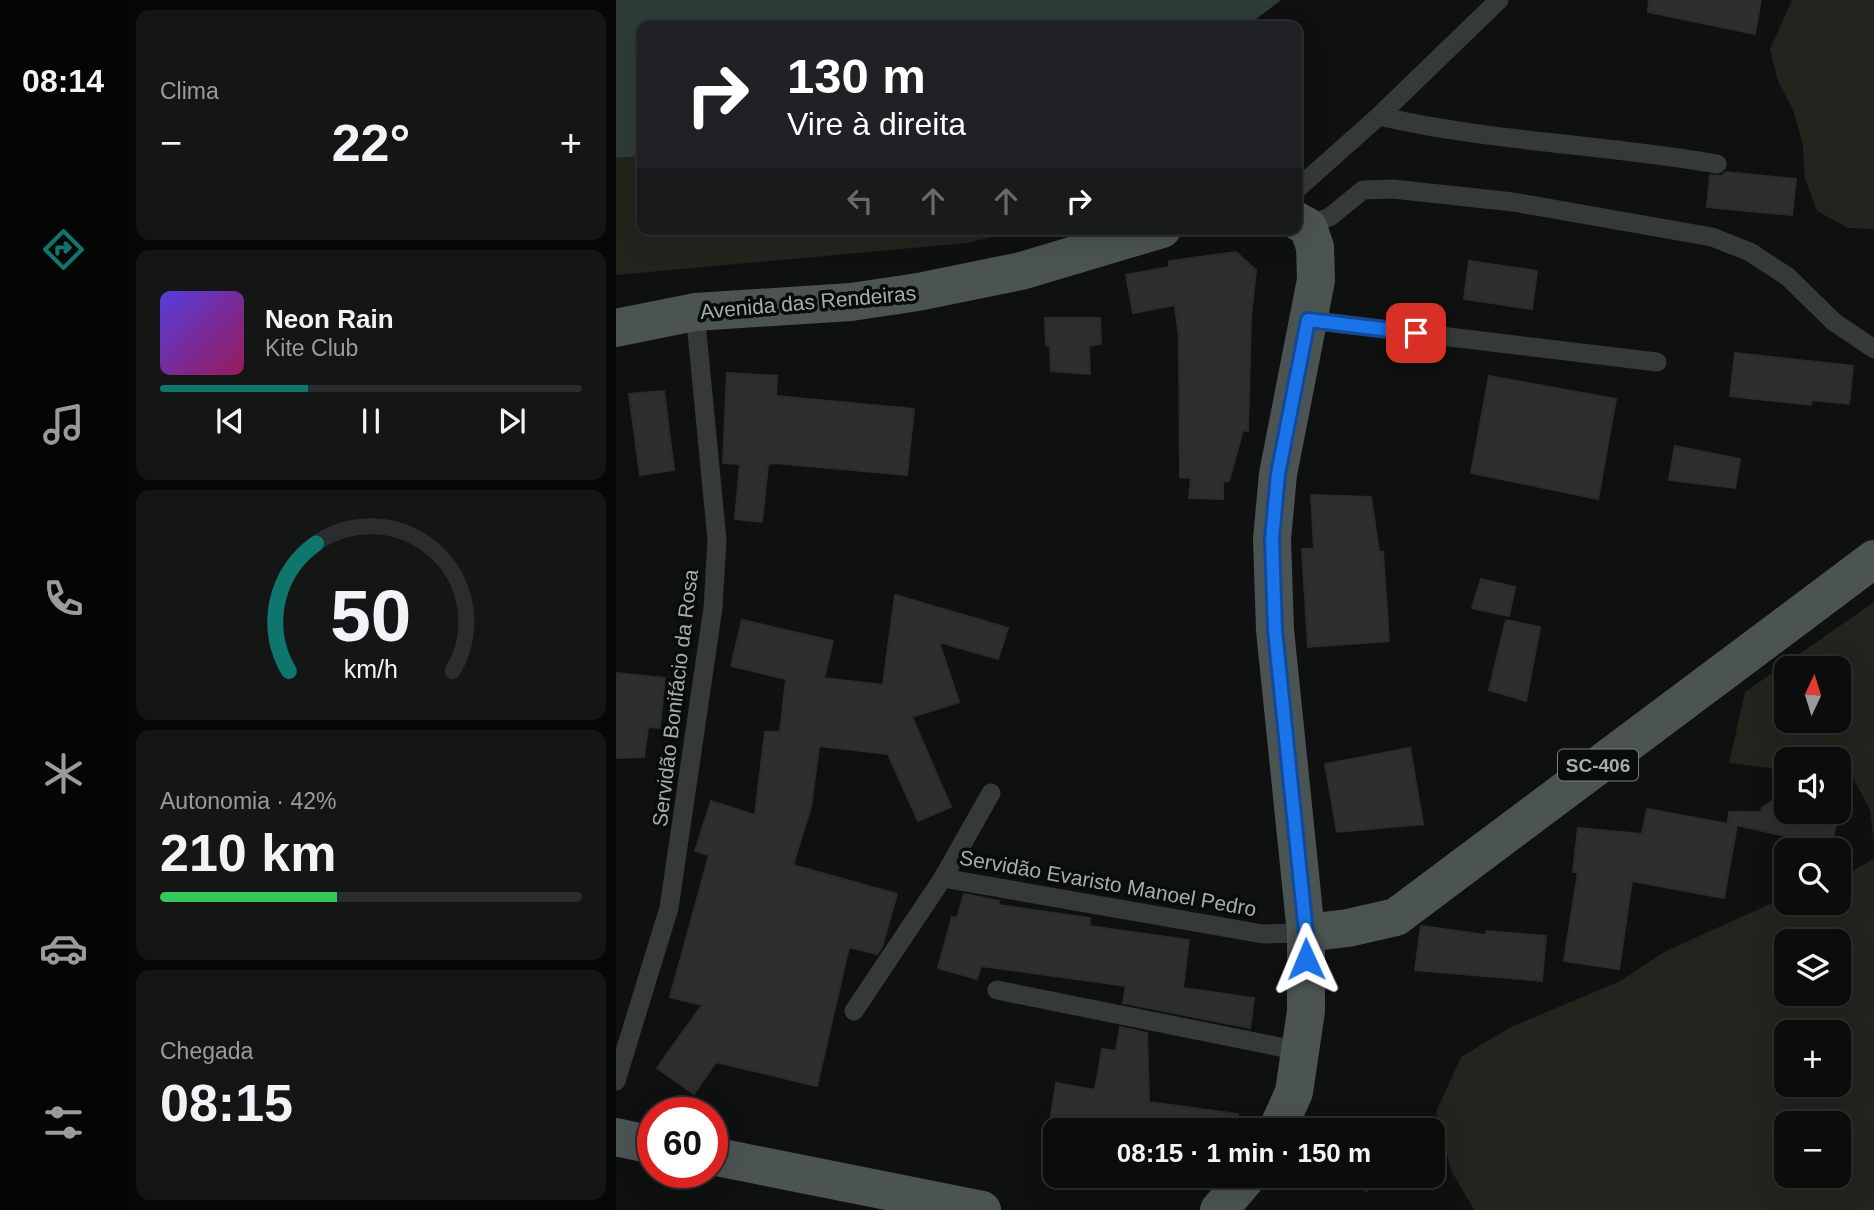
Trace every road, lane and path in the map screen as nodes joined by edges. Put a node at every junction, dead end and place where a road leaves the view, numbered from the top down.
1 (1499, 0) edge
2 (1379, 116) junction
3 (1717, 164) dead end
4 (1302, 185) edge
5 (1302, 224) edge
6 (1142, 235) edge
7 (695, 312) junction
8 (1308, 320) junction
9 (616, 328) edge
10 (1874, 349) edge
11 (1657, 362) dead end
12 (1874, 559) edge
13 (991, 793) dead end
14 (943, 878) junction
15 (1306, 933) junction
16 (997, 990) dead end
17 (854, 1011) dead end
18 (1300, 1051) junction
19 (616, 1081) edge
20 (1282, 1118) edge
21 (616, 1137) edge
22 (637, 1141) edge
23 (728, 1159) edge
24 (1238, 1188) edge
25 (982, 1210) edge
26 (1219, 1210) edge

1 - 2 lane
2 - 3 lane
2 - 4 lane
5 - 8 main road
5 - 10 lane
6 - 7 main road, Avenida das Rendeiras
7 - 9 main road, Avenida das Rendeiras
7 - 19 lane, Servidão Bonifácio da Rosa
8 - 11 lane
8 - 15 main road
12 - 15 main road, SC-406
13 - 14 lane
14 - 15 lane, Servidão Evaristo Manoel Pedro
14 - 17 lane
15 - 18 main road
16 - 18 lane
18 - 20 main road
21 - 22 main road
23 - 25 main road
24 - 26 main road

